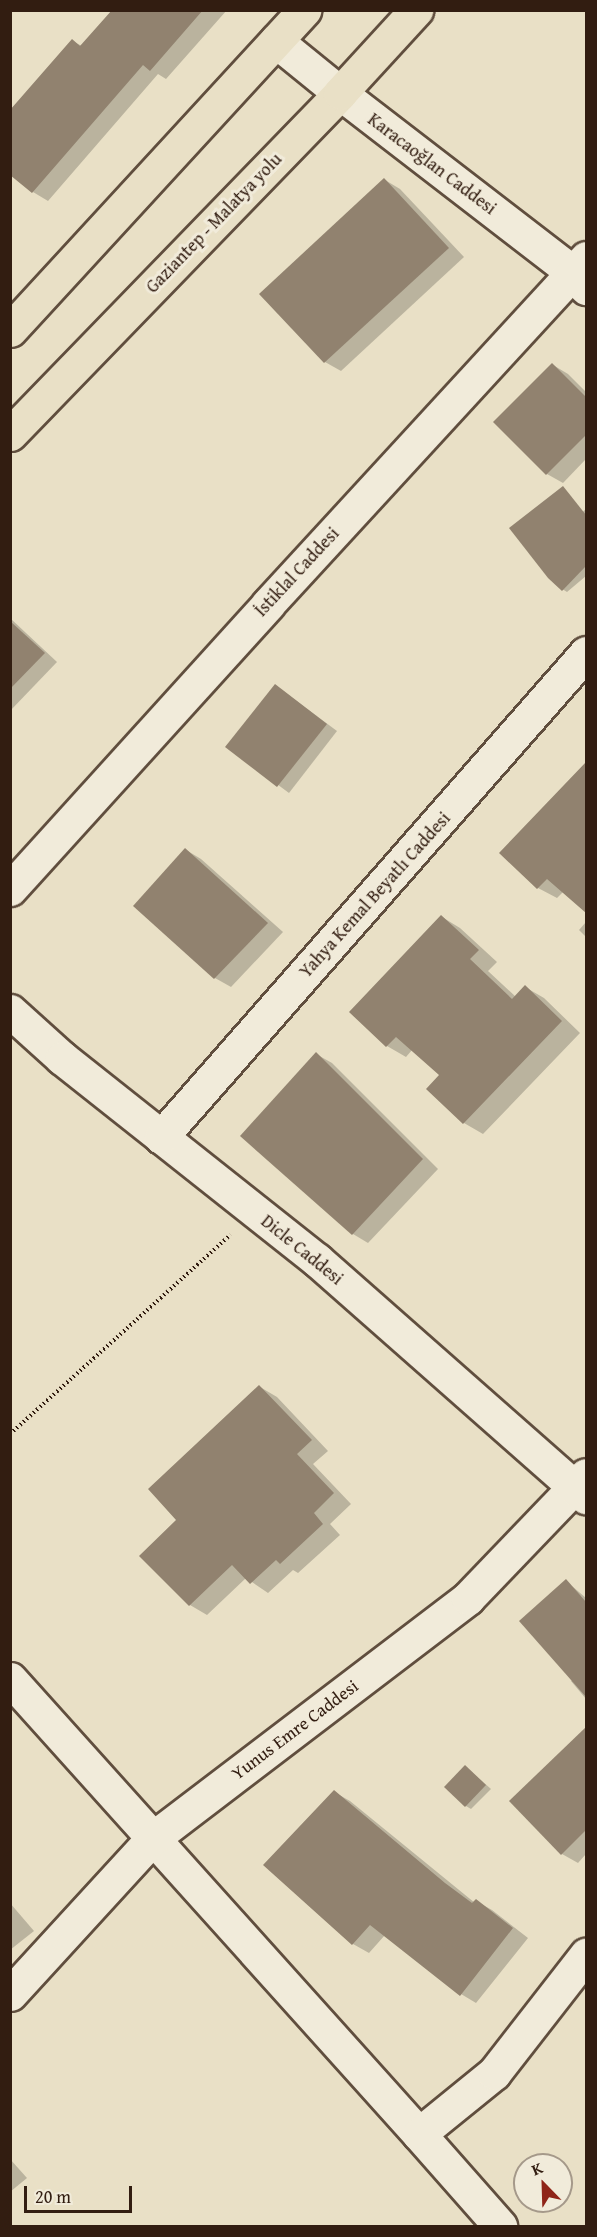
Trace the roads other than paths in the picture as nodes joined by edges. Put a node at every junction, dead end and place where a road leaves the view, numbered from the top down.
1 (304, 10) edge
2 (416, 10) edge
3 (276, 41) junction
4 (340, 93) junction
5 (582, 273) edge
6 (10, 330) edge
7 (10, 434) edge
8 (586, 653) edge
9 (10, 889) edge
10 (10, 1011) edge
11 (161, 1137) junction
12 (583, 1486) edge
13 (10, 1679) edge
14 (152, 1839) junction
15 (586, 1955) edge
16 (10, 1994) edge
17 (419, 2134) junction
18 (500, 2226) edge

1 - 3 highway
2 - 4 highway, Gaziantep - Malatya yolu
3 - 4 street, Karacaoğlan Caddesi
3 - 6 highway
4 - 5 street, Karacaoğlan Caddesi
4 - 7 highway, Gaziantep - Malatya yolu
5 - 9 street, İstiklal Caddesi
8 - 11 street, Yahya Kemal Beyatlı Caddesi
10 - 11 street, Dicle Caddesi
11 - 12 street, Dicle Caddesi
12 - 14 street, Yunus Emre Caddesi
13 - 14 street
14 - 16 street, Yunus Emre Caddesi
14 - 17 street
15 - 17 street
17 - 18 street

